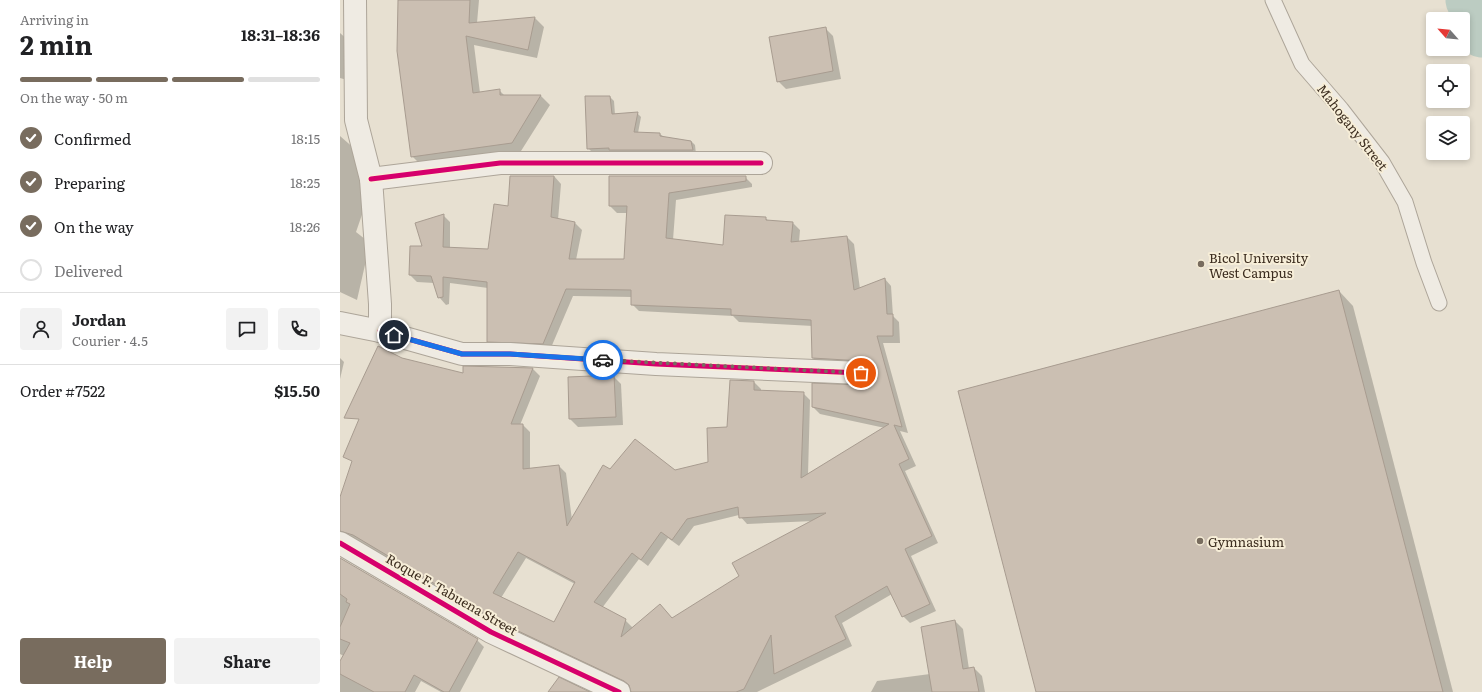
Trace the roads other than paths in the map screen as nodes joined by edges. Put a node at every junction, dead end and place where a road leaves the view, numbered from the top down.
1 (355, 0) edge
2 (1273, 0) edge
3 (348, 117) edge
4 (761, 163) dead end
5 (371, 178) junction
6 (1440, 303) dead end
7 (340, 323) edge
8 (380, 331) junction
9 (861, 373) dead end
10 (340, 543) edge
11 (620, 692) edge

1 - 3 street
2 - 6 lane, Mahogany Street
3 - 5 street
4 - 5 street
5 - 8 street
7 - 8 street
8 - 9 street
10 - 11 street, Roque F. Tabuena Street

